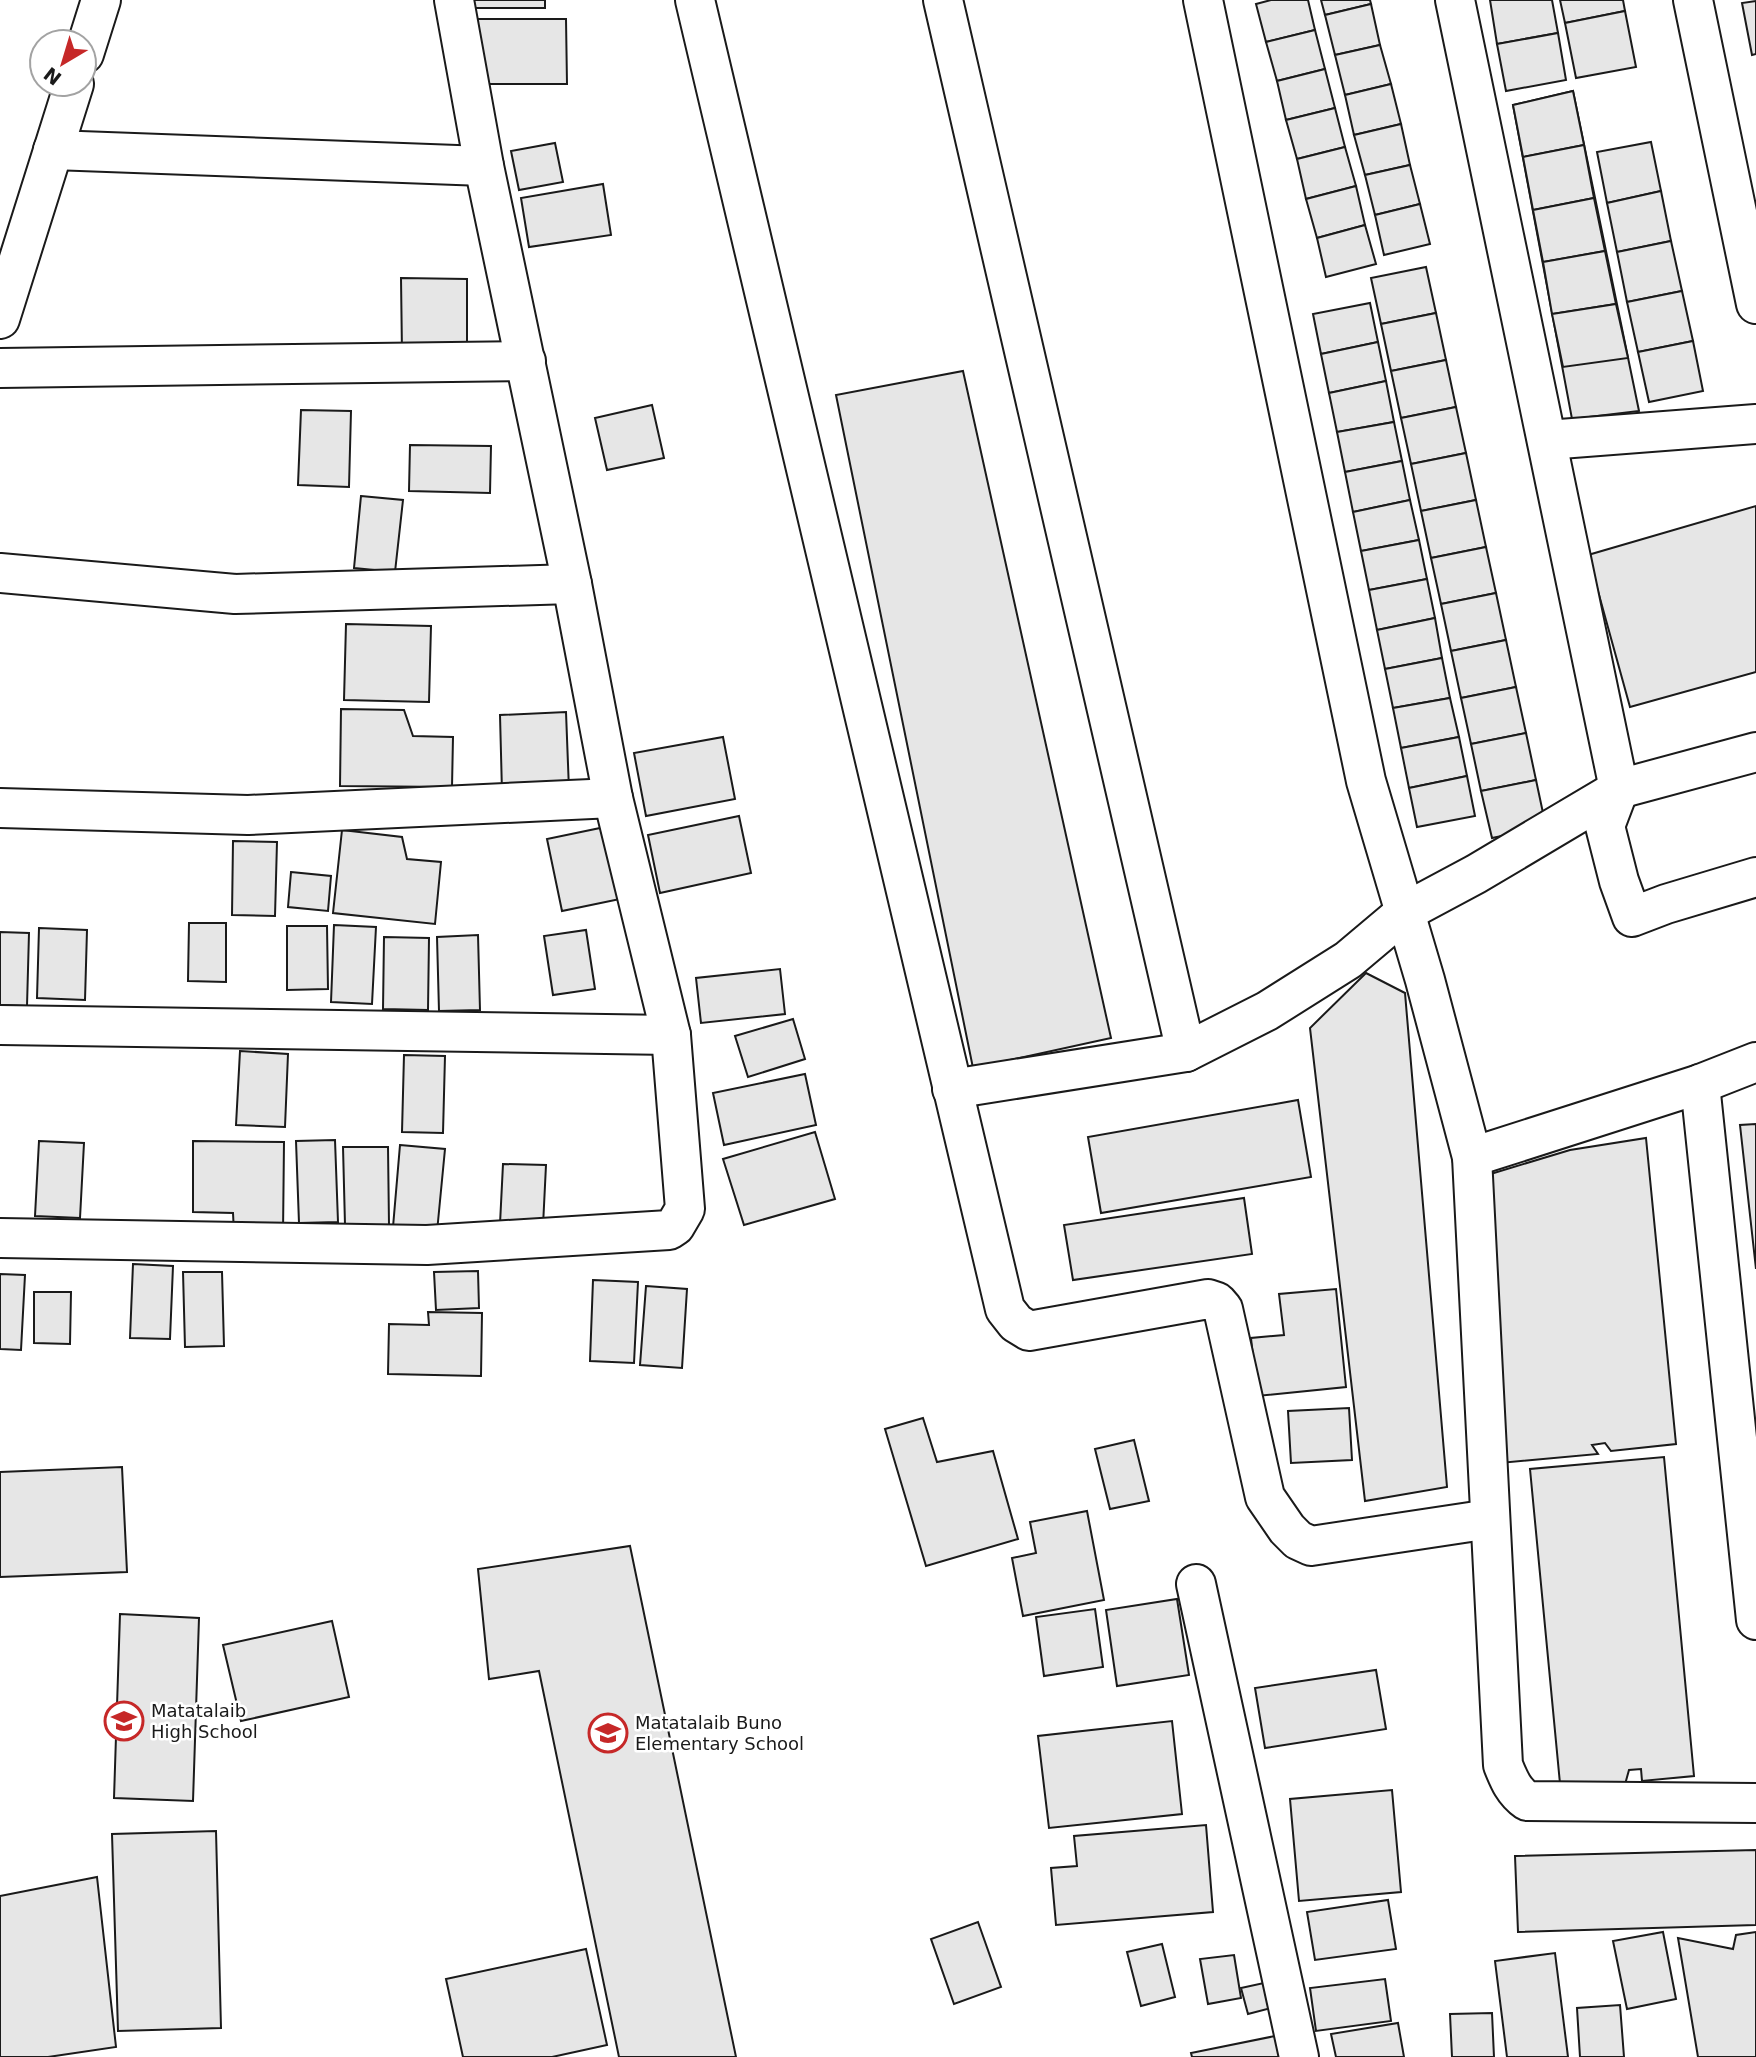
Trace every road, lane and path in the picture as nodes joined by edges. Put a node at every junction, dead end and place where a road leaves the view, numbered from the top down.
1 (101, 0) edge
2 (454, 0) edge
3 (695, 0) edge
4 (943, 0) edge
5 (1203, 0) edge
6 (1455, 0) edge
7 (1693, 0) edge
8 (92, 28) edge
9 (70, 98) edge
10 (53, 150) junction
11 (484, 166) junction
12 (1756, 304) edge
13 (0, 319) edge
14 (526, 361) junction
15 (0, 368) edge
16 (1756, 424) edge
17 (1547, 440) junction
18 (0, 573) edge
19 (572, 584) junction
20 (1756, 752) edge
21 (1619, 789) junction
22 (613, 798) junction
23 (0, 808) edge
24 (1756, 877) edge
25 (1405, 912) junction
26 (0, 1025) edge
27 (671, 1035) junction
28 (1186, 1052) junction
29 (1756, 1062) edge
30 (1700, 1084) junction
31 (952, 1089) junction
32 (1472, 1157) junction
33 (0, 1238) edge
34 (1490, 1519) junction
35 (1196, 1584) dead end
36 (1756, 1620) edge
37 (1756, 1803) edge
38 (1299, 2057) edge

1 - 8 street
2 - 11 street
3 - 31 street
4 - 28 street
5 - 25 street
6 - 17 street
7 - 12 street
9 - 10 street
10 - 11 street
10 - 13 street
11 - 14 street
14 - 15 street
14 - 19 street
16 - 17 street
17 - 21 street
18 - 19 street
19 - 22 street
20 - 21 street
21 - 24 street
21 - 25 street
22 - 23 street
22 - 27 street
25 - 28 street
25 - 32 street
26 - 27 street
27 - 33 street
28 - 31 street
29 - 30 street
30 - 32 street
30 - 36 street
31 - 34 street
32 - 34 street
34 - 37 street
35 - 38 street

